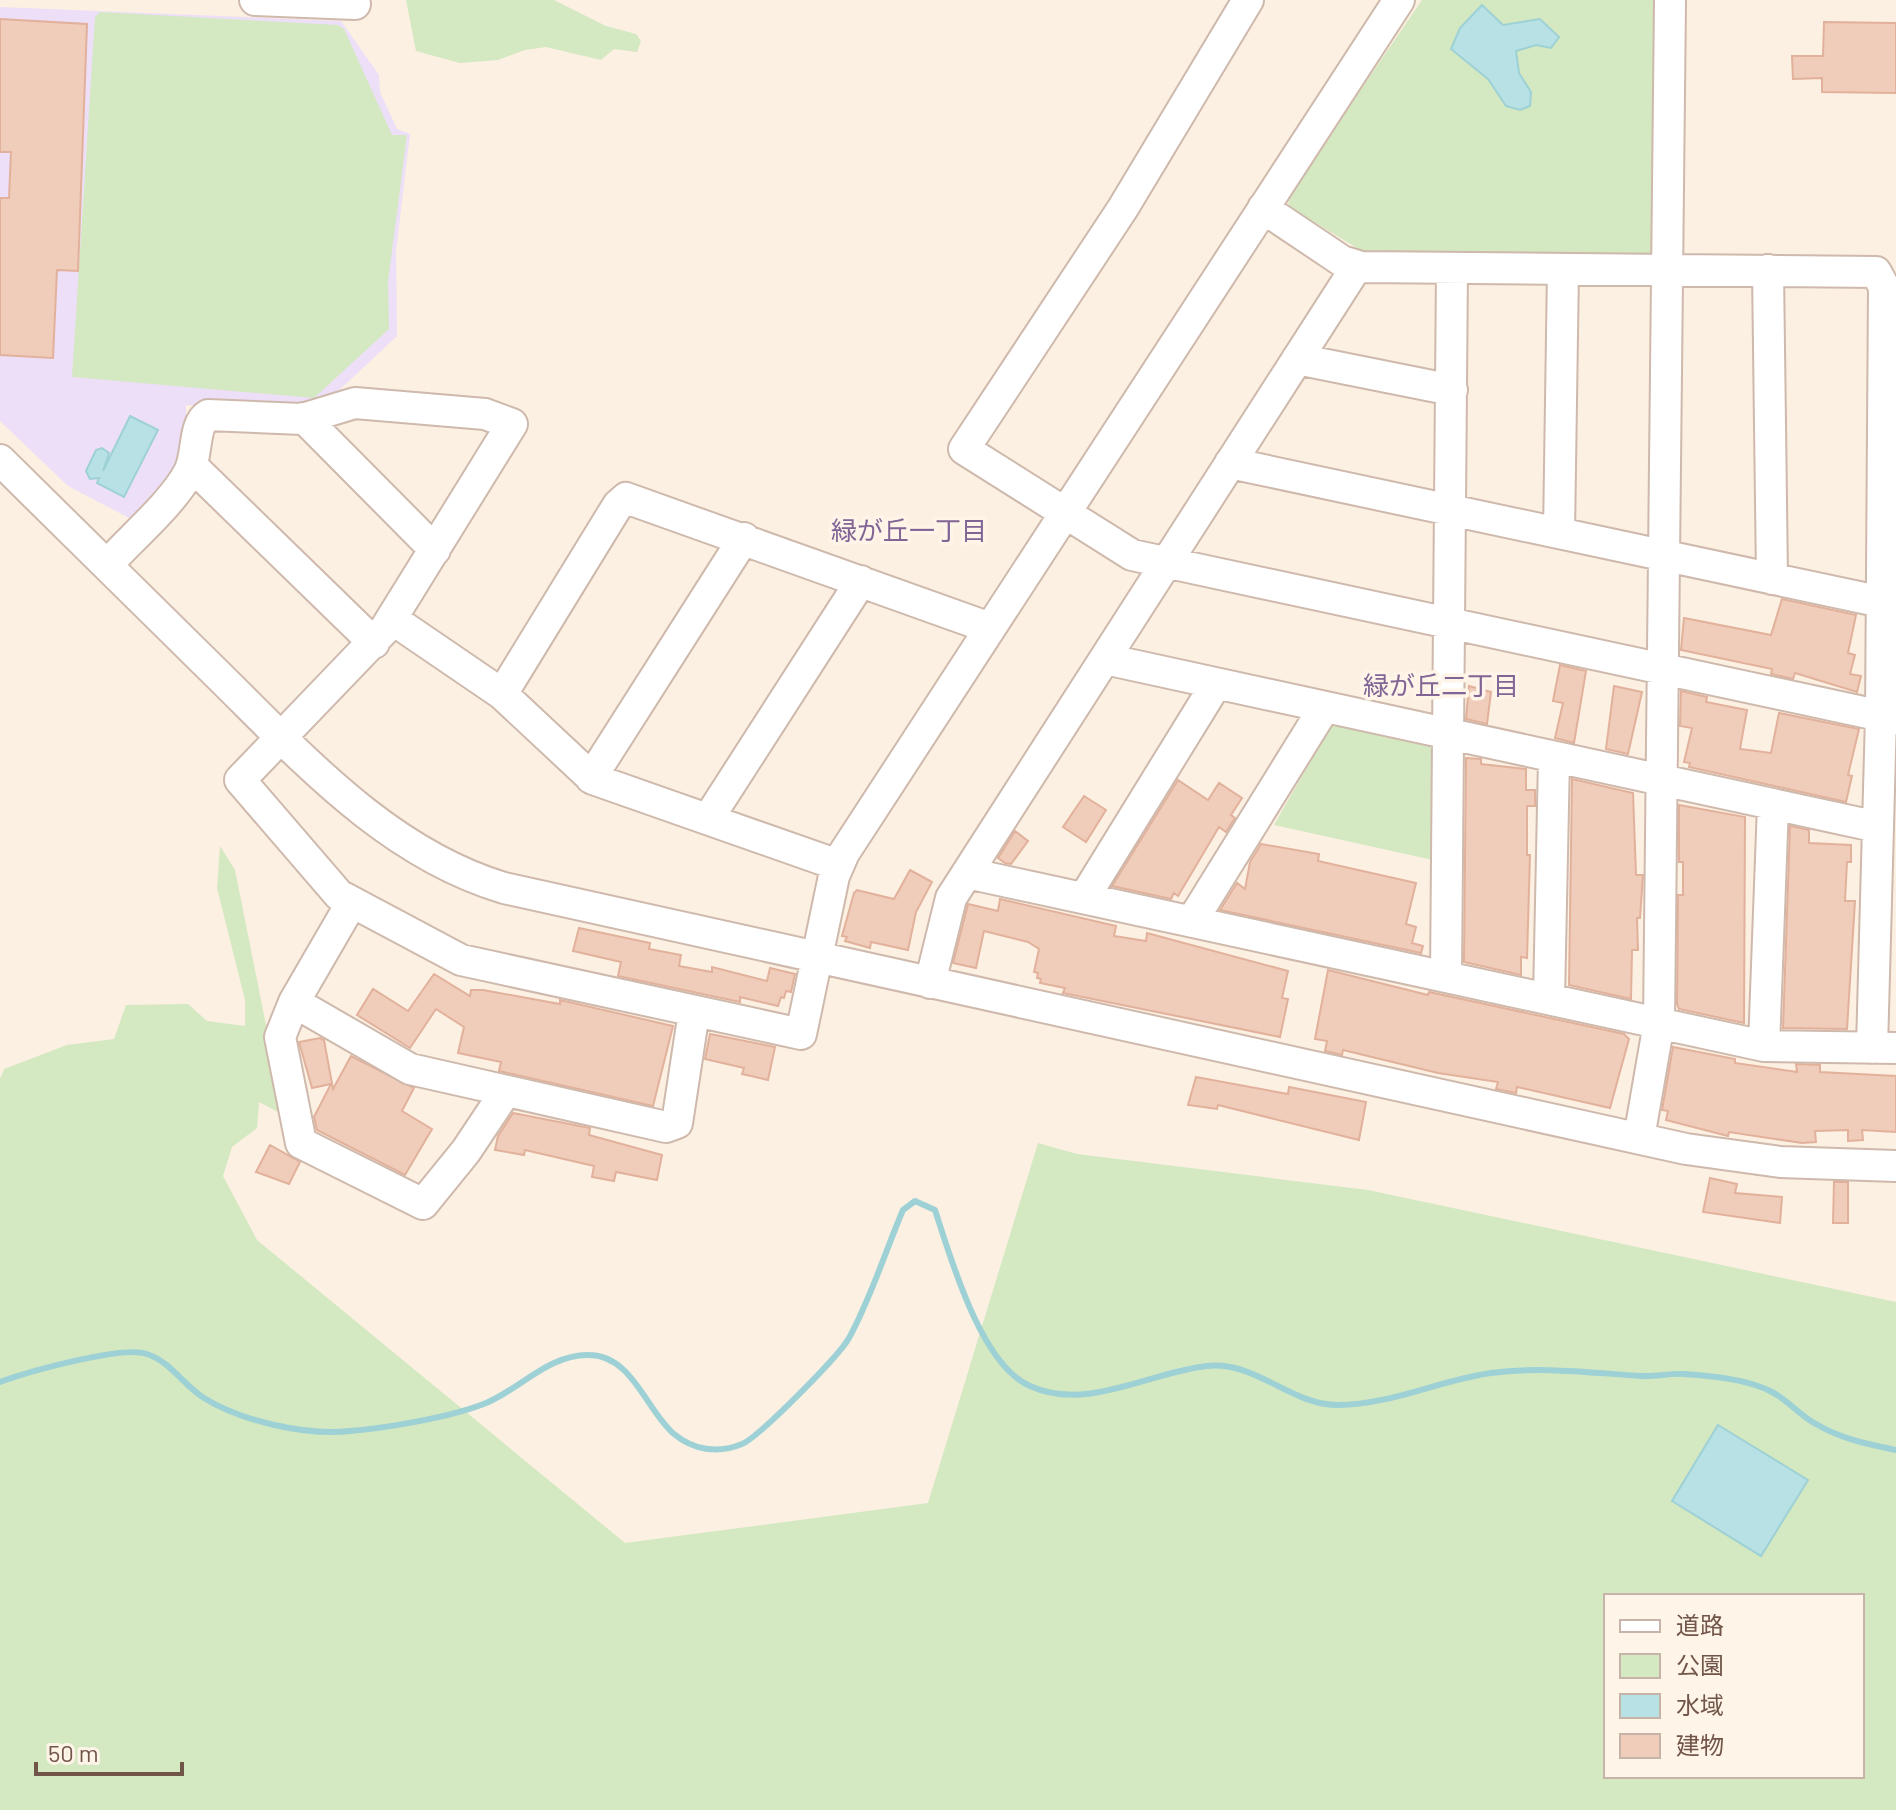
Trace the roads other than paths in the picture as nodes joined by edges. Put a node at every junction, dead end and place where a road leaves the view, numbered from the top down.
1 (255, 0) edge
2 (1248, 0) edge
3 (1399, 0) edge
4 (1670, 0) edge
5 (355, 4) dead end
6 (1263, 208) junction
7 (1357, 266) junction
8 (1452, 268) junction
9 (1563, 269) junction
10 (1667, 270) junction
11 (1768, 270) junction
12 (1297, 359) junction
13 (1452, 390) junction
14 (304, 418) junction
15 (0, 460) edge
16 (1230, 463) junction
17 (192, 466) junction
18 (1451, 511) junction
19 (1065, 513) junction
20 (1559, 533) junction
21 (744, 538) junction
22 (435, 550) junction
23 (1665, 556) junction
24 (1167, 561) junction
25 (107, 565) junction
26 (1772, 579) junction
27 (861, 581) junction
28 (1882, 602) junction
29 (1450, 622) junction
30 (990, 628) junction
31 (383, 631) junction
32 (1105, 659) junction
33 (1664, 669) junction
34 (1216, 684) junction
35 (502, 694) junction
36 (1324, 708) junction
37 (1888, 717) edge
38 (1449, 735) junction
39 (281, 737) junction
40 (1554, 758) junction
41 (591, 778) junction
42 (1662, 782) junction
43 (1773, 805) junction
44 (708, 819) junction
45 (1878, 827) junction
46 (838, 865) junction
47 (967, 873) junction
48 (1084, 898) junction
49 (352, 902) junction
50 (1192, 921) junction
51 (817, 958) junction
52 (1446, 977) junction
53 (930, 983) junction
54 (1549, 999) junction
55 (294, 1002) junction
56 (694, 1012) junction
57 (1659, 1023) junction
58 (1764, 1046) junction
59 (1884, 1048) edge
60 (506, 1091) junction
61 (1639, 1138) junction
62 (1896, 1166) edge

1 - 5 street
2 - 19 street
3 - 6 street
4 - 10 street
6 - 7 street
6 - 19 street
7 - 8 street
7 - 12 street
8 - 9 street
8 - 13 street
9 - 10 street
9 - 20 street
10 - 11 street
10 - 23 street
11 - 26 street
11 - 28 street
12 - 13 street
12 - 16 street
13 - 18 street
14 - 17 street
14 - 22 street
14 - 22 street
15 - 25 street
16 - 18 street
16 - 24 street
17 - 25 street
17 - 31 street
18 - 20 street
18 - 29 street
19 - 24 street
19 - 30 street
20 - 23 street
21 - 27 street
21 - 35 street
21 - 41 street
22 - 31 street
23 - 26 street
23 - 33 street
24 - 29 street
24 - 32 street
25 - 39 street
26 - 28 street
27 - 30 street
27 - 44 street
28 - 37 street
29 - 33 street
29 - 38 street
30 - 46 street
31 - 35 street
31 - 39 street
32 - 34 street
32 - 47 street
33 - 37 street
33 - 42 street
34 - 36 street
34 - 48 street
35 - 41 street
36 - 38 street
36 - 50 street
37 - 45 street
38 - 40 street
38 - 52 street
39 - 49 street
39 - 51 street
40 - 42 street
40 - 54 street
41 - 44 street
42 - 43 street
42 - 57 street
43 - 45 street
43 - 58 street
44 - 46 street
45 - 59 street
46 - 51 street
47 - 48 street
47 - 53 street
48 - 50 street
49 - 55 street
49 - 56 street
50 - 52 street
51 - 53 street
51 - 56 street
52 - 54 street
53 - 61 street
54 - 57 street
55 - 60 street
55 - 60 street
56 - 60 street
57 - 58 street
57 - 61 street
58 - 59 street
61 - 62 street

